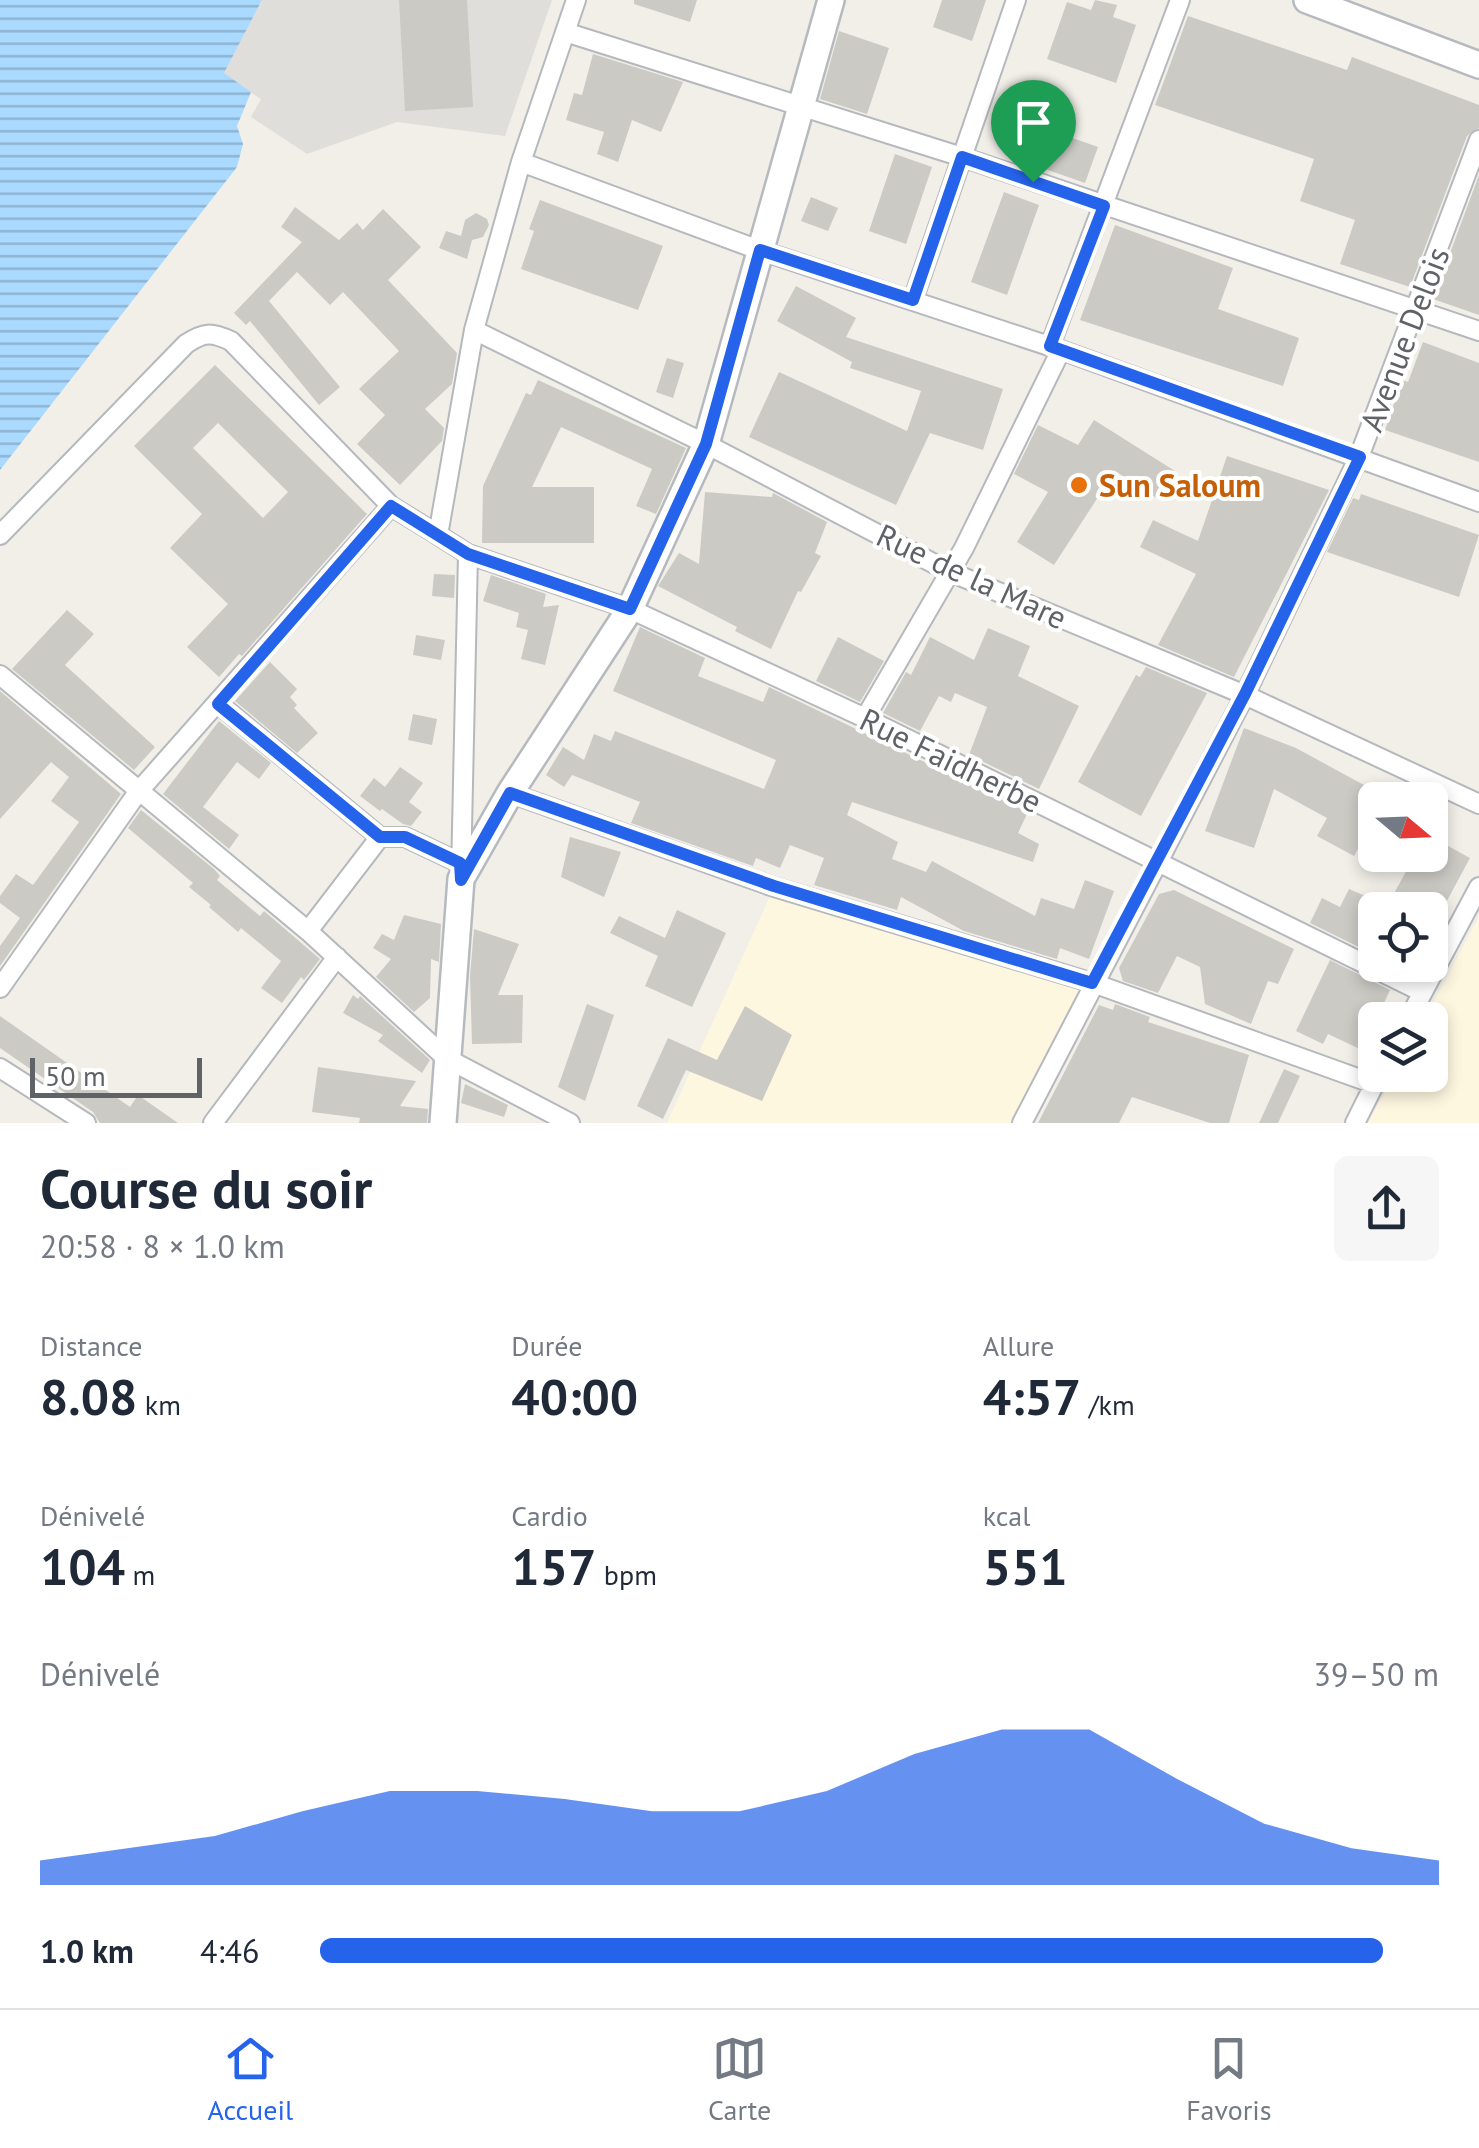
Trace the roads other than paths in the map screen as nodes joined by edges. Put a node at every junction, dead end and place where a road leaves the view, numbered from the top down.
1 (576, 0) edge
2 (831, 0) edge
3 (1016, 0) edge
4 (1180, 0) edge
5 (1307, 0) edge
6 (565, 32) junction
7 (1479, 65) edge
8 (800, 108) junction
9 (1479, 140) edge
10 (962, 157) junction
11 (521, 162) junction
12 (1104, 206) junction
13 (760, 250) junction
14 (913, 300) junction
15 (1417, 308) junction
16 (474, 330) junction
17 (1479, 332) edge
18 (1056, 348) junction
19 (706, 444) junction
20 (1360, 457) junction
21 (1479, 502) edge
22 (391, 506) junction
23 (0, 534) edge
24 (438, 535) junction
25 (468, 554) junction
26 (948, 571) junction
27 (630, 609) junction
28 (0, 675) edge
29 (1245, 694) junction
30 (218, 704) junction
31 (866, 718) junction
32 (138, 792) junction
33 (510, 793) junction
34 (1479, 804) edge
35 (380, 837) junction
36 (1158, 862) junction
37 (461, 871) junction
38 (1479, 887) edge
39 (308, 931) junction
40 (337, 958) junction
41 (1092, 983) junction
42 (0, 988) edge
43 (1422, 992) junction
44 (1417, 1002) edge
45 (446, 1058) junction
46 (0, 1068) edge
47 (1358, 1074) edge
48 (1371, 1092) edge
49 (568, 1122) edge
50 (86, 1123) edge
51 (213, 1123) edge
52 (443, 1123) edge
53 (1022, 1123) edge
54 (1355, 1123) edge

1 - 6 street
2 - 8 street
3 - 10 street
4 - 12 street
5 - 7 street
6 - 8 street
6 - 11 street
8 - 10 street
8 - 13 street
9 - 15 street, Avenue Delois
10 - 12 street
10 - 14 street
11 - 13 street
11 - 16 street
12 - 15 street
12 - 18 street
13 - 14 street
13 - 19 street
14 - 18 street
15 - 17 street
15 - 20 street, Avenue Delois
16 - 19 street, Rue de la Mare
16 - 24 street
18 - 20 street
18 - 26 street
19 - 26 street, Rue de la Mare
19 - 27 street
20 - 21 street
20 - 29 street, Avenue Delois
22 - 23 street, Rue Faidherbe
22 - 24 street, Rue Faidherbe
22 - 30 street
24 - 25 street, Rue Faidherbe
25 - 27 street, Rue Faidherbe
25 - 37 street
26 - 29 street, Rue de la Mare
26 - 31 street
27 - 31 street, Rue Faidherbe
27 - 33 street
28 - 32 street
29 - 34 street, Rue de la Mare
29 - 36 street, Avenue Delois
30 - 32 street
30 - 35 street
31 - 36 street, Rue Faidherbe
32 - 39 street
32 - 42 street
33 - 37 street
33 - 41 street
35 - 37 street
35 - 39 street
36 - 41 street, Avenue Delois
36 - 43 street, Rue Faidherbe
37 - 45 street
38 - 43 street
39 - 40 street
40 - 45 street
40 - 51 street
41 - 47 street
41 - 53 street, Avenue Delois
43 - 44 street
45 - 49 street
45 - 52 street
46 - 50 street
48 - 54 street

